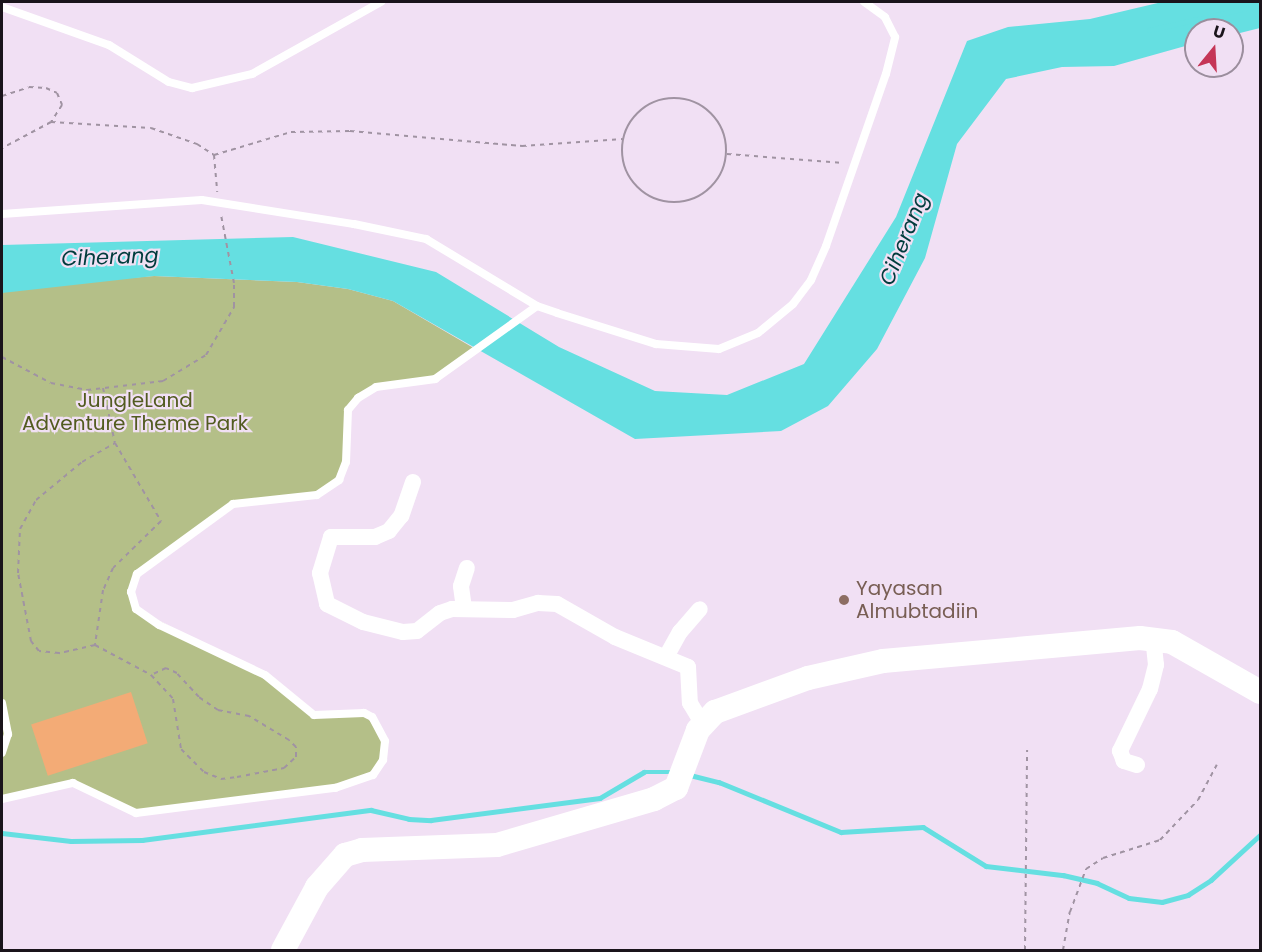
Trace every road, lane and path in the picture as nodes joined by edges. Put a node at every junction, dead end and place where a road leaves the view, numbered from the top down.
1 (381, 2) edge
2 (864, 2) edge
3 (2, 7) edge
4 (2, 96) edge
5 (51, 122) junction
6 (623, 139) junction
7 (2, 148) edge
8 (727, 154) junction
9 (214, 155) junction
10 (855, 164) junction
11 (220, 201) junction
12 (2, 214) edge
13 (537, 306) junction
14 (2, 357) edge
15 (103, 388) junction
16 (115, 443) junction
17 (412, 482) dead end
18 (467, 568) dead end
19 (464, 608) junction
20 (700, 609) dead end
21 (1152, 638) junction
22 (94, 645) junction
23 (666, 657) junction
24 (151, 675) junction
25 (1260, 692) edge
26 (2, 703) edge
27 (702, 723) junction
28 (1027, 750) dead end
29 (2, 753) edge
30 (1137, 765) dead end
31 (1217, 765) dead end
32 (2, 799) edge
33 (283, 951) edge
34 (1025, 951) edge
35 (1063, 951) edge

1 - 3 lane
2 - 10 lane
4 - 5 path
5 - 7 path
5 - 9 path
6 - 8 path
6 - 8 path
6 - 9 path
8 - 10 path
9 - 11 path
10 - 13 lane
11 - 12 lane
11 - 13 lane
11 - 15 path
13 - 32 lane
14 - 15 path
15 - 16 path
16 - 22 path
16 - 22 path
17 - 19 street
18 - 19 street
19 - 23 street
20 - 23 street
21 - 25 street
21 - 27 street
21 - 30 street
22 - 24 path
23 - 27 street
24 - 24 path
26 - 29 lane
27 - 33 street
28 - 34 path
31 - 35 path

